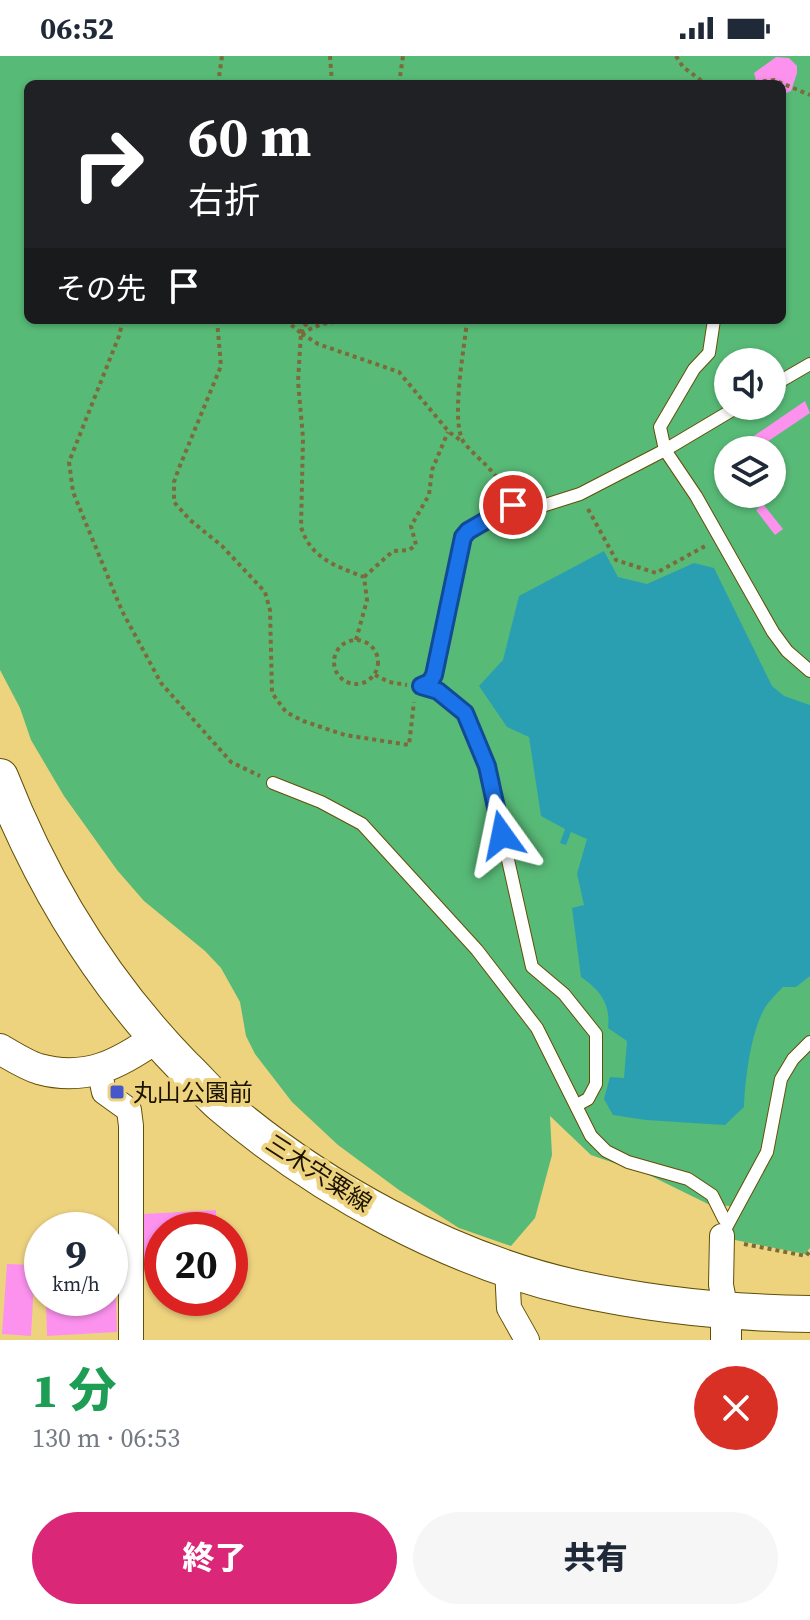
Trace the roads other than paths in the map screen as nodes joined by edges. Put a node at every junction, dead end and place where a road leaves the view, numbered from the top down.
1 (713, 324) edge
2 (810, 364) edge
3 (786, 378) edge
4 (715, 420) edge
5 (665, 450) junction
6 (810, 671) edge
7 (0, 777) edge
8 (273, 783) road end
9 (156, 1038) junction
10 (810, 1042) edge
11 (0, 1049) edge
12 (99, 1069) junction
13 (577, 1105) junction
14 (724, 1232) junction
15 (507, 1268) junction
16 (810, 1314) edge
17 (726, 1325) edge
18 (131, 1340) edge
19 (527, 1340) edge

1 - 5 lane
2 - 3 lane
4 - 5 lane
5 - 6 lane
5 - 13 lane
7 - 9 main road, 三木宍粟線
8 - 13 lane
9 - 12 street
9 - 15 main road, 三木宍粟線
10 - 14 lane
11 - 12 street
12 - 18 street
13 - 14 lane
14 - 17 street
15 - 17 main road, 三木宍粟線
15 - 19 street
16 - 17 main road, 三木宍粟線

